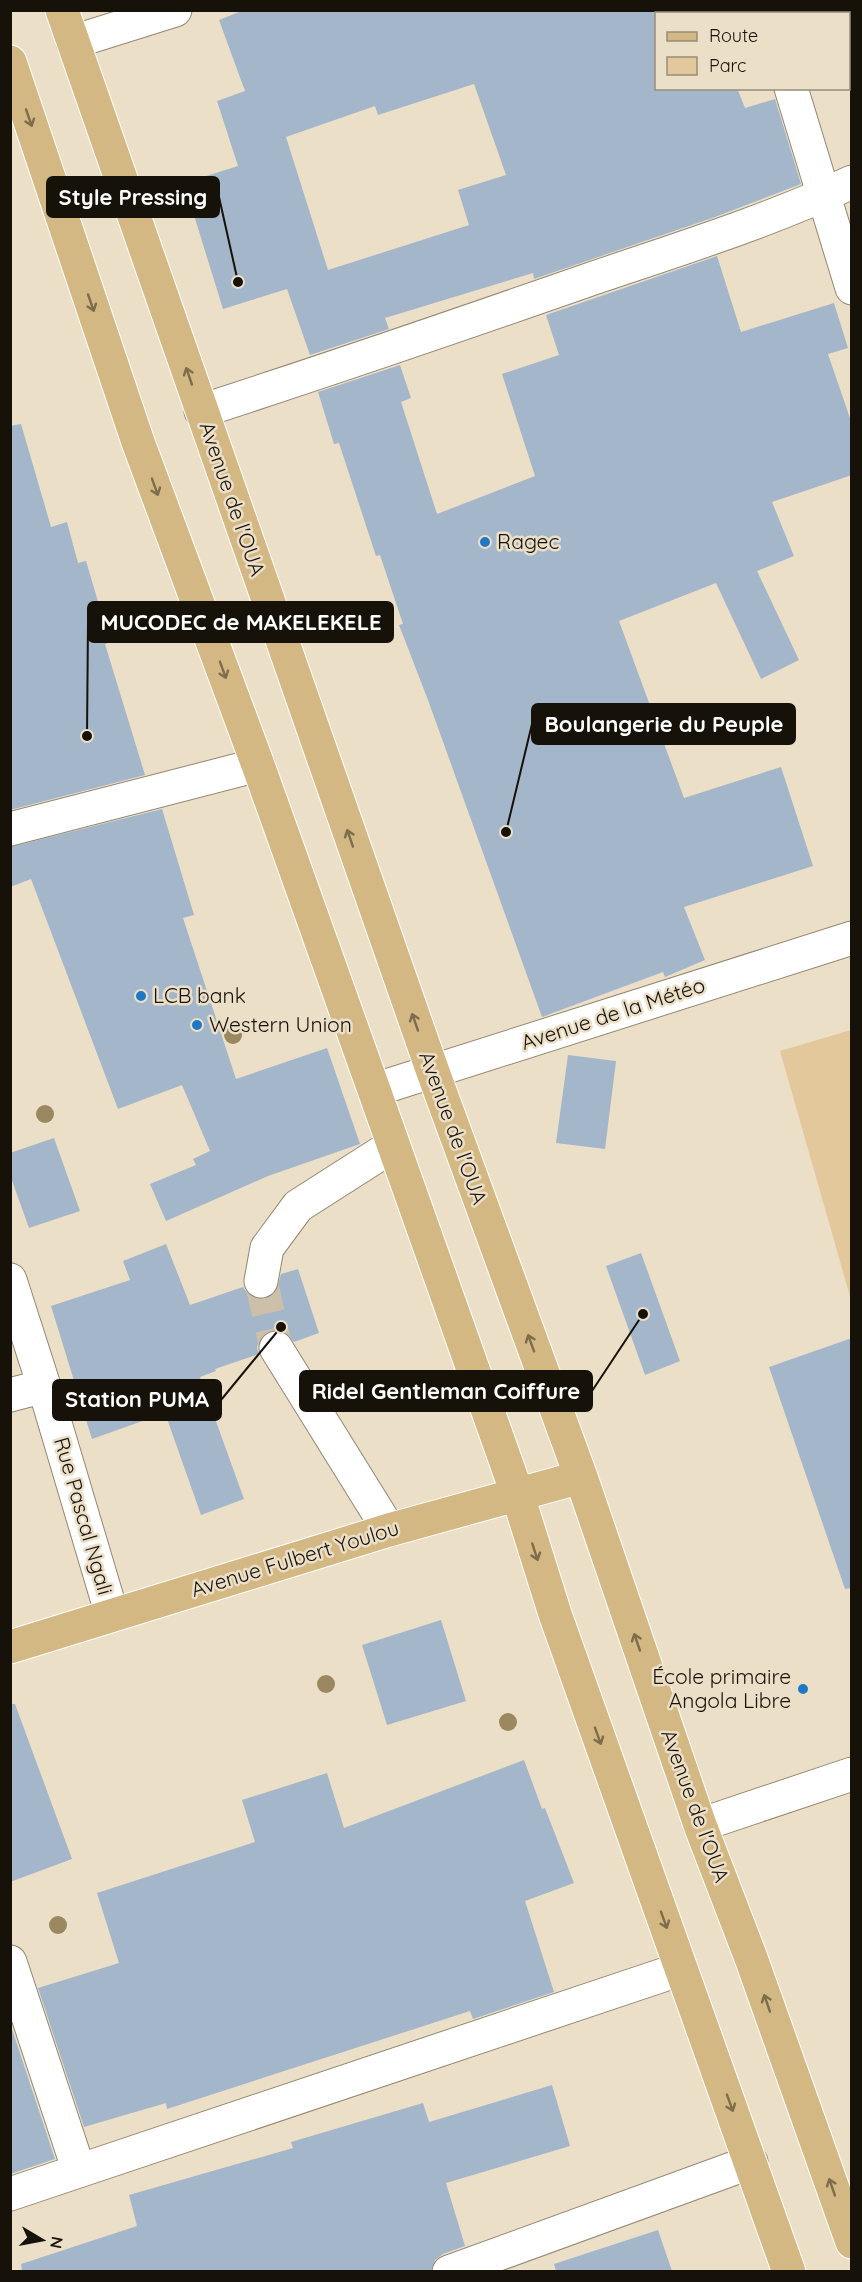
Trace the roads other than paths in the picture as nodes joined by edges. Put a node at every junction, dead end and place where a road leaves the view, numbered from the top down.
1 (62, 10) edge
2 (176, 10) edge
3 (73, 42) junction
4 (10, 62) edge
5 (792, 90) edge
6 (852, 182) edge
7 (822, 196) junction
8 (852, 288) edge
9 (201, 411) junction
10 (258, 765) junction
11 (10, 829) edge
12 (852, 938) edge
13 (433, 1072) junction
14 (374, 1090) junction
15 (392, 1146) junction
16 (10, 1280) edge
17 (261, 1281) tunnel mouth
18 (276, 1348) tunnel mouth
19 (44, 1386) junction
20 (10, 1395) edge
21 (581, 1477) junction
22 (518, 1496) junction
23 (389, 1530) junction
24 (112, 1615) junction
25 (10, 1647) edge
26 (852, 1774) edge
27 (700, 1825) junction
28 (10, 1962) edge
29 (681, 1969) junction
30 (751, 2162) junction
31 (79, 2171) junction
32 (10, 2194) edge
33 (852, 2242) edge
34 (449, 2271) edge
35 (789, 2271) edge

1 - 3 main road, Avenue de l'OUA
2 - 3 street
9 -> 3 main road, Avenue de l'OUA
4 -> 10 main road
5 - 7 street
6 - 7 street
7 - 8 street
7 - 9 street
13 -> 9 main road, Avenue de l'OUA
10 - 11 street
10 - 14 main road
12 - 13 street, Avenue de la Météo
13 - 14 street, Avenue de la Météo
21 -> 13 main road, Avenue de l'OUA
14 - 15 main road
15 - 17 street
15 - 22 main road
16 - 19 street, Rue Pascal Ngali
18 - 23 street
19 - 20 street
19 - 24 street, Rue Pascal Ngali
21 - 22 main road, Avenue Fulbert Youlou
27 -> 21 main road, Avenue de l'OUA
22 - 23 main road, Avenue Fulbert Youlou
22 -> 29 main road
23 - 24 main road, Avenue Fulbert Youlou
24 - 25 main road, Avenue Fulbert Youlou
26 - 27 street
33 -> 27 main road, Avenue de l'OUA
28 - 31 street
29 -> 30 main road
29 - 31 street
30 - 34 street
30 - 35 main road
31 - 32 street

